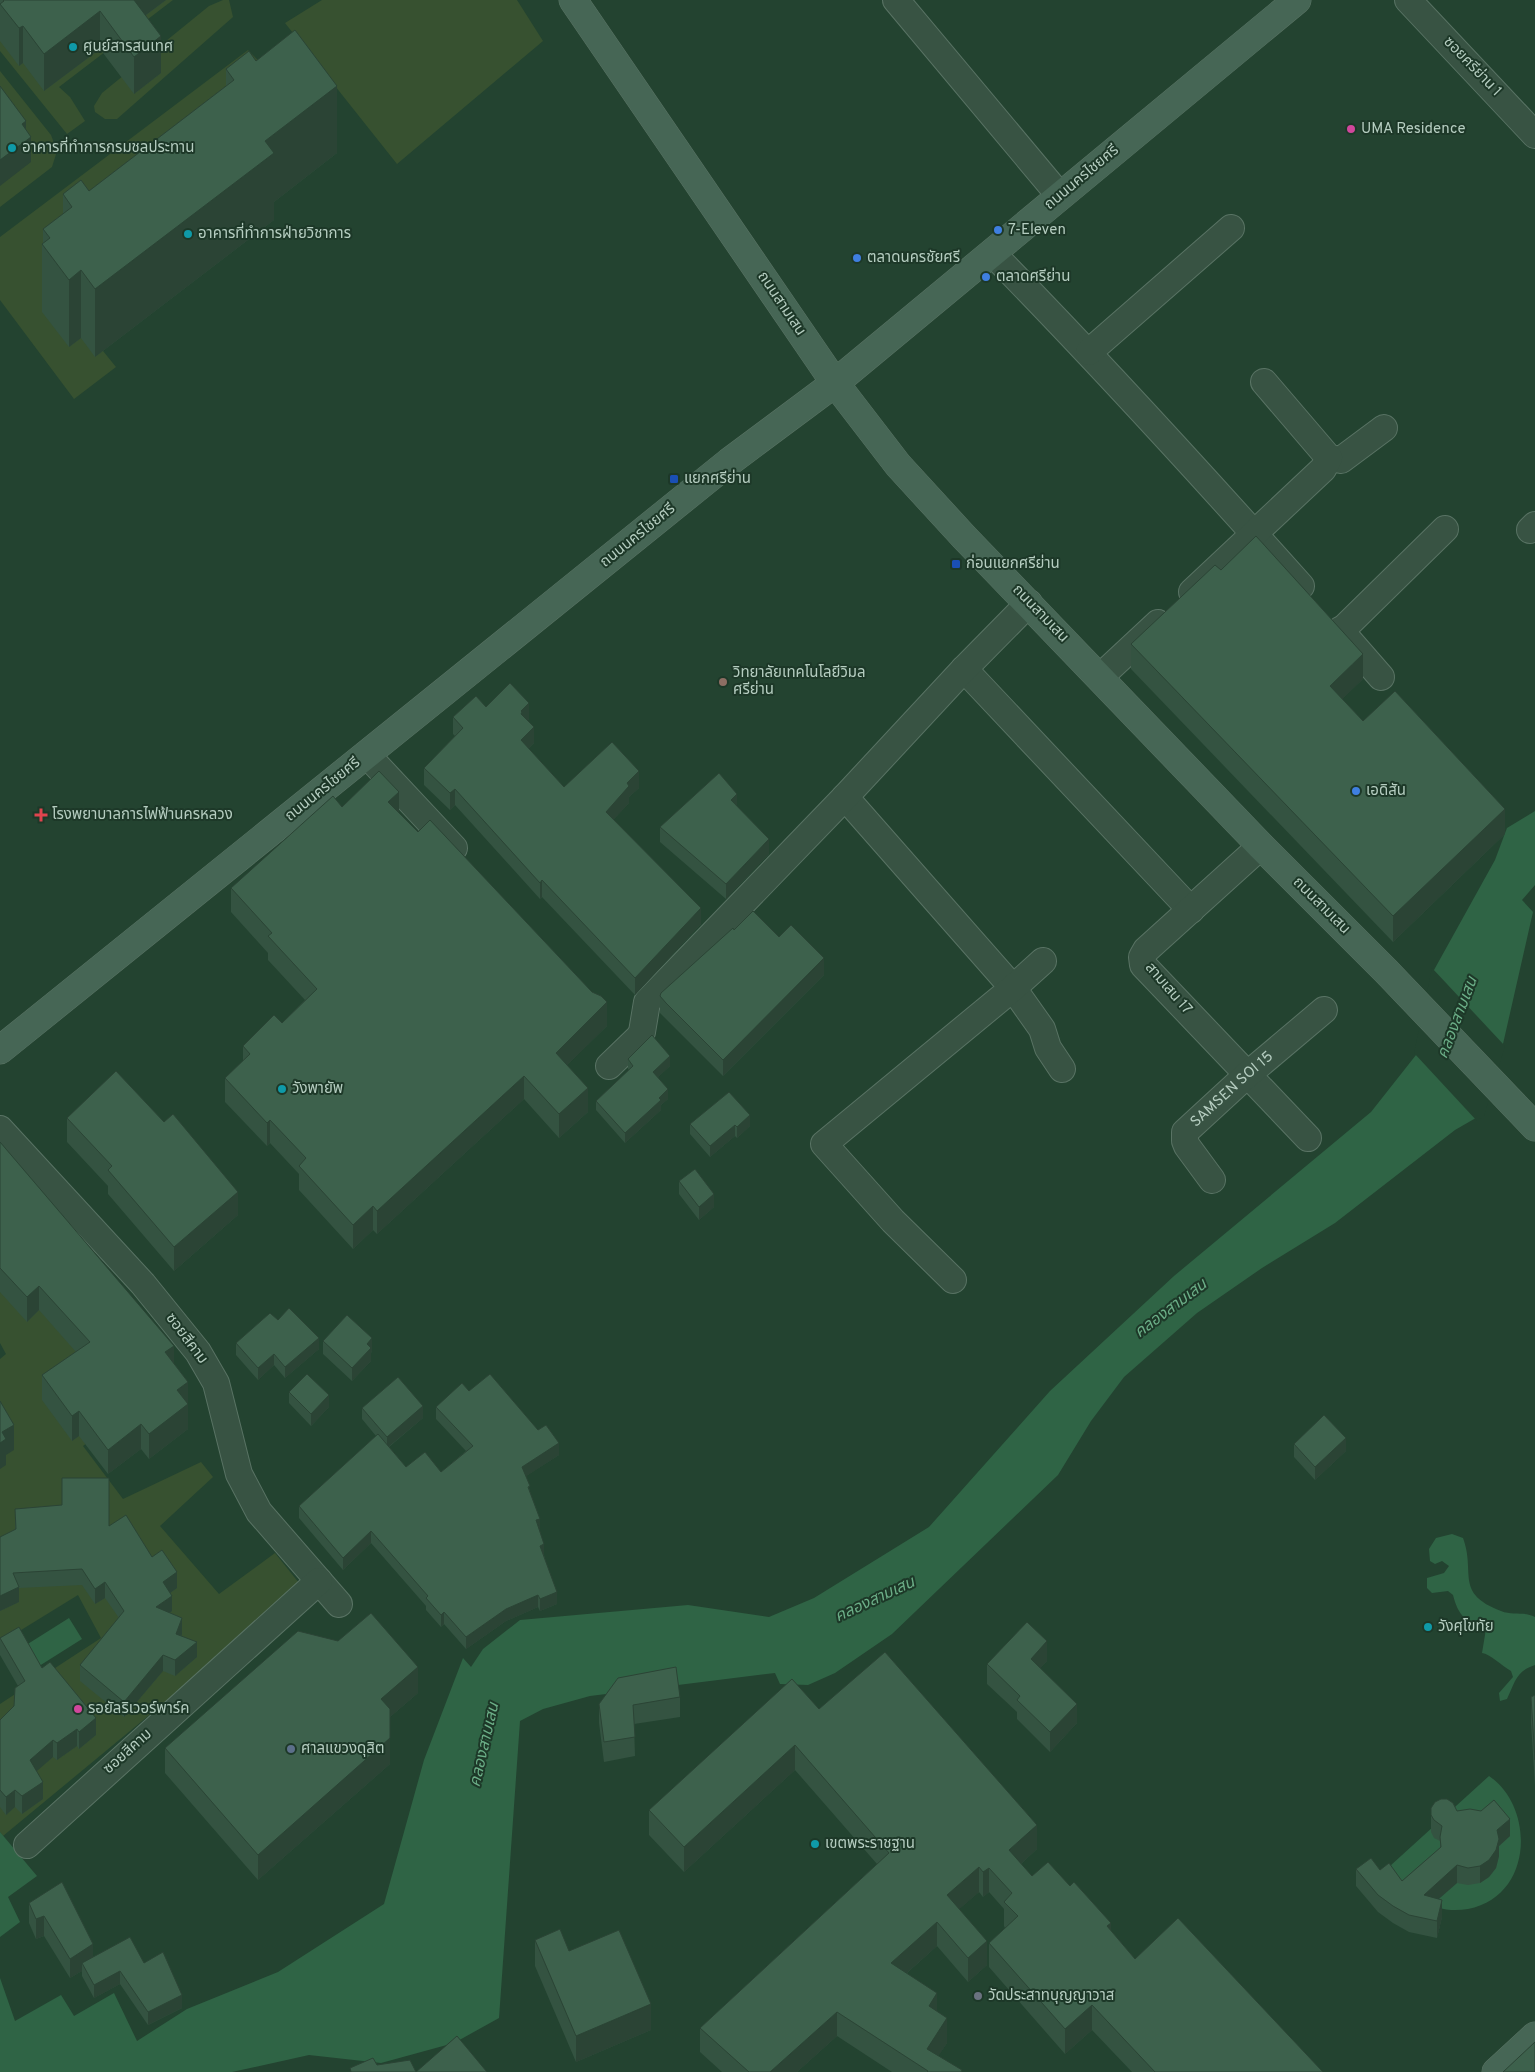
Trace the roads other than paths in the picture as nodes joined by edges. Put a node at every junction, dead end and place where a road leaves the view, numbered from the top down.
1 (573, 0) edge
2 (896, 0) edge
3 (1297, 0) edge
4 (1408, 0) edge
5 (1532, 124) edge
6 (1060, 196) junction
7 (1231, 228) dead end
8 (992, 253) junction
9 (1089, 352) junction
10 (1264, 382) dead end
11 (835, 383) junction
12 (1384, 428) dead end
13 (1329, 458) junction
14 (1445, 529) dead end
15 (1254, 534) junction
16 (1029, 603) junction
17 (1341, 631) junction
18 (964, 669) junction
19 (1100, 677) junction
20 (1381, 677) dead end
21 (367, 755) junction
22 (845, 797) junction
23 (1261, 846) junction
24 (474, 869) edge
25 (1191, 910) junction
26 (1043, 961) dead end
27 (1013, 988) junction
28 (1324, 1010) dead end
29 (0, 1050) edge
30 (609, 1066) dead end
31 (1062, 1069) dead end
32 (1247, 1075) junction
33 (1535, 1128) edge
34 (0, 1129) edge
35 (1308, 1138) dead end
36 (1212, 1180) dead end
37 (953, 1280) dead end
38 (319, 1581) junction
39 (339, 1604) dead end
40 (27, 1844) dead end
41 (1535, 2036) edge
42 (1496, 2072) edge

1 - 11 main road, ถนนสามเสน
2 - 6 street
3 - 6 main road, ถนนนครไชยศรี
4 - 5 street, ซอยศรีย่าน 1
6 - 8 main road, ถนนนครไชยศรี
7 - 9 street
8 - 9 street
8 - 11 main road, ถนนนครไชยศรี
9 - 15 street
10 - 13 street
11 - 16 main road, ถนนสามเสน
11 - 21 main road, ถนนนครไชยศรี
12 - 13 street
13 - 15 street
14 - 17 street
15 - 17 street
15 - 19 street
16 - 18 street
16 - 19 main road, ถนนสามเสน
17 - 20 street
18 - 22 street
18 - 25 street
19 - 23 main road, ถนนสามเสน
21 - 24 street
21 - 29 main road, ถนนนครไชยศรี
22 - 27 street
22 - 30 street
23 - 25 street, สามเสน 17
23 - 33 main road, ถนนสามเสน
25 - 32 street, สามเสน 17
26 - 27 street
27 - 31 street
27 - 37 street
28 - 32 street, SAMSEN SOI 15
32 - 35 street, สามเสน 17
32 - 36 street, SAMSEN SOI 15
34 - 38 street, ซอยสีคาม
38 - 39 street, ซอยสีคาม
38 - 40 street, ซอยสีคาม
41 - 42 main road

